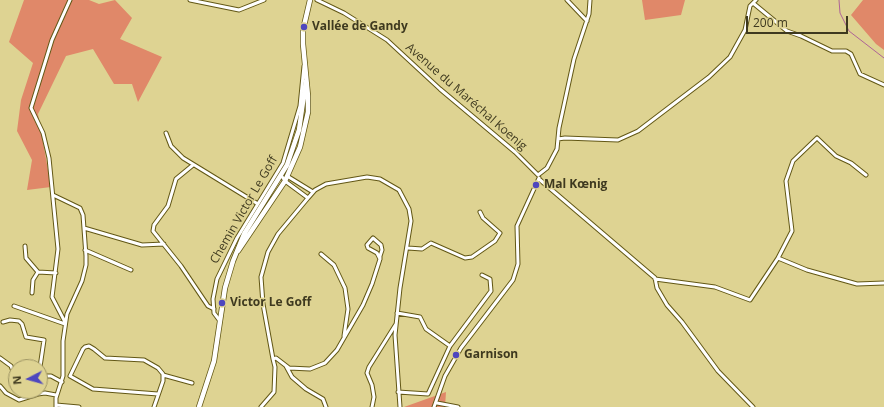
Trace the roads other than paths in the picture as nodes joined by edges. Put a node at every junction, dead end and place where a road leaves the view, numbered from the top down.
1 (70, 0) edge
2 (190, 0) edge
3 (264, 0) edge
4 (310, 0) edge
5 (317, 0) edge
6 (566, 0) edge
7 (590, 0) edge
8 (755, 1) edge
9 (587, 21) junction
10 (304, 60) junction
11 (306, 81) junction
12 (884, 85) edge
13 (166, 133) dead end
14 (558, 139) junction
15 (193, 165) junction
16 (281, 175) junction
17 (866, 175) dead end
18 (538, 177) junction
19 (286, 179) junction
20 (313, 192) junction
21 (54, 195) junction
22 (308, 198) junction
23 (258, 204) junction
24 (480, 212) dead end
25 (84, 228) junction
26 (164, 244) junction
27 (25, 246) dead end
28 (408, 248) junction
29 (86, 250) junction
30 (321, 254) dead end
31 (778, 258) junction
32 (380, 259) junction
33 (232, 261) junction
34 (131, 270) dead end
35 (38, 272) junction
36 (56, 273) junction
37 (482, 275) dead end
38 (655, 279) junction
39 (884, 283) edge
40 (32, 293) dead end
41 (14, 306) dead end
42 (214, 310) junction
43 (397, 313) junction
44 (220, 321) junction
45 (3, 322) dead end
46 (65, 323) junction
47 (396, 324) junction
48 (343, 341) junction
49 (450, 346) junction
50 (41, 359) edge
51 (273, 359) junction
52 (286, 366) junction
53 (163, 375) junction
54 (48, 376) edge
55 (62, 382) junction
56 (192, 383) dead end
57 (0, 386) edge
58 (398, 392) junction
59 (158, 394) junction
60 (56, 395) junction
61 (436, 403) junction
62 (56, 406) edge
63 (80, 407) edge
64 (154, 407) edge
65 (199, 407) edge
66 (260, 407) edge
67 (326, 407) edge
68 (372, 407) edge
69 (400, 407) edge
70 (434, 407) edge
71 (458, 407) edge
72 (752, 407) edge

1 - 21 street
2 - 3 street
4 - 10 street
5 - 18 street, Avenue du Maréchal Koenig
6 - 9 street
7 - 9 street
8 - 12 street
8 - 14 street
9 - 14 street
10 - 11 street
10 - 23 street, Chemin Victor Le Goff
11 - 16 street
11 - 19 street
13 - 15 street
14 - 18 street
15 - 23 street
15 - 26 street
16 - 19 street
16 - 33 street
17 - 31 street
18 - 38 street, Avenue du Maréchal Koenig
18 - 61 street
19 - 20 street
19 - 22 street
19 - 33 street
20 - 22 street
20 - 28 street
21 - 25 street
21 - 36 street
22 - 51 street
23 - 42 street, Chemin Victor Le Goff
24 - 28 street
25 - 26 street
25 - 29 street
26 - 42 street
27 - 35 street
28 - 43 street
29 - 34 street
29 - 46 street
30 - 48 street
31 - 38 street
31 - 39 street
32 - 32 street
32 - 48 street
33 - 44 street
35 - 36 street
35 - 40 street
36 - 46 street
37 - 49 street
38 - 72 street
41 - 46 street
42 - 44 street
43 - 47 street
43 - 49 street
44 - 65 street
45 - 50 street
46 - 55 street
47 - 58 street
47 - 68 street
48 - 52 street
49 - 58 street
51 - 52 street
51 - 66 street
52 - 67 street
53 - 56 street
53 - 59 street
53 - 59 street
54 - 55 street
55 - 60 street
57 - 60 street
58 - 69 street
59 - 64 street
60 - 62 street
61 - 70 street
61 - 71 street
62 - 63 street

